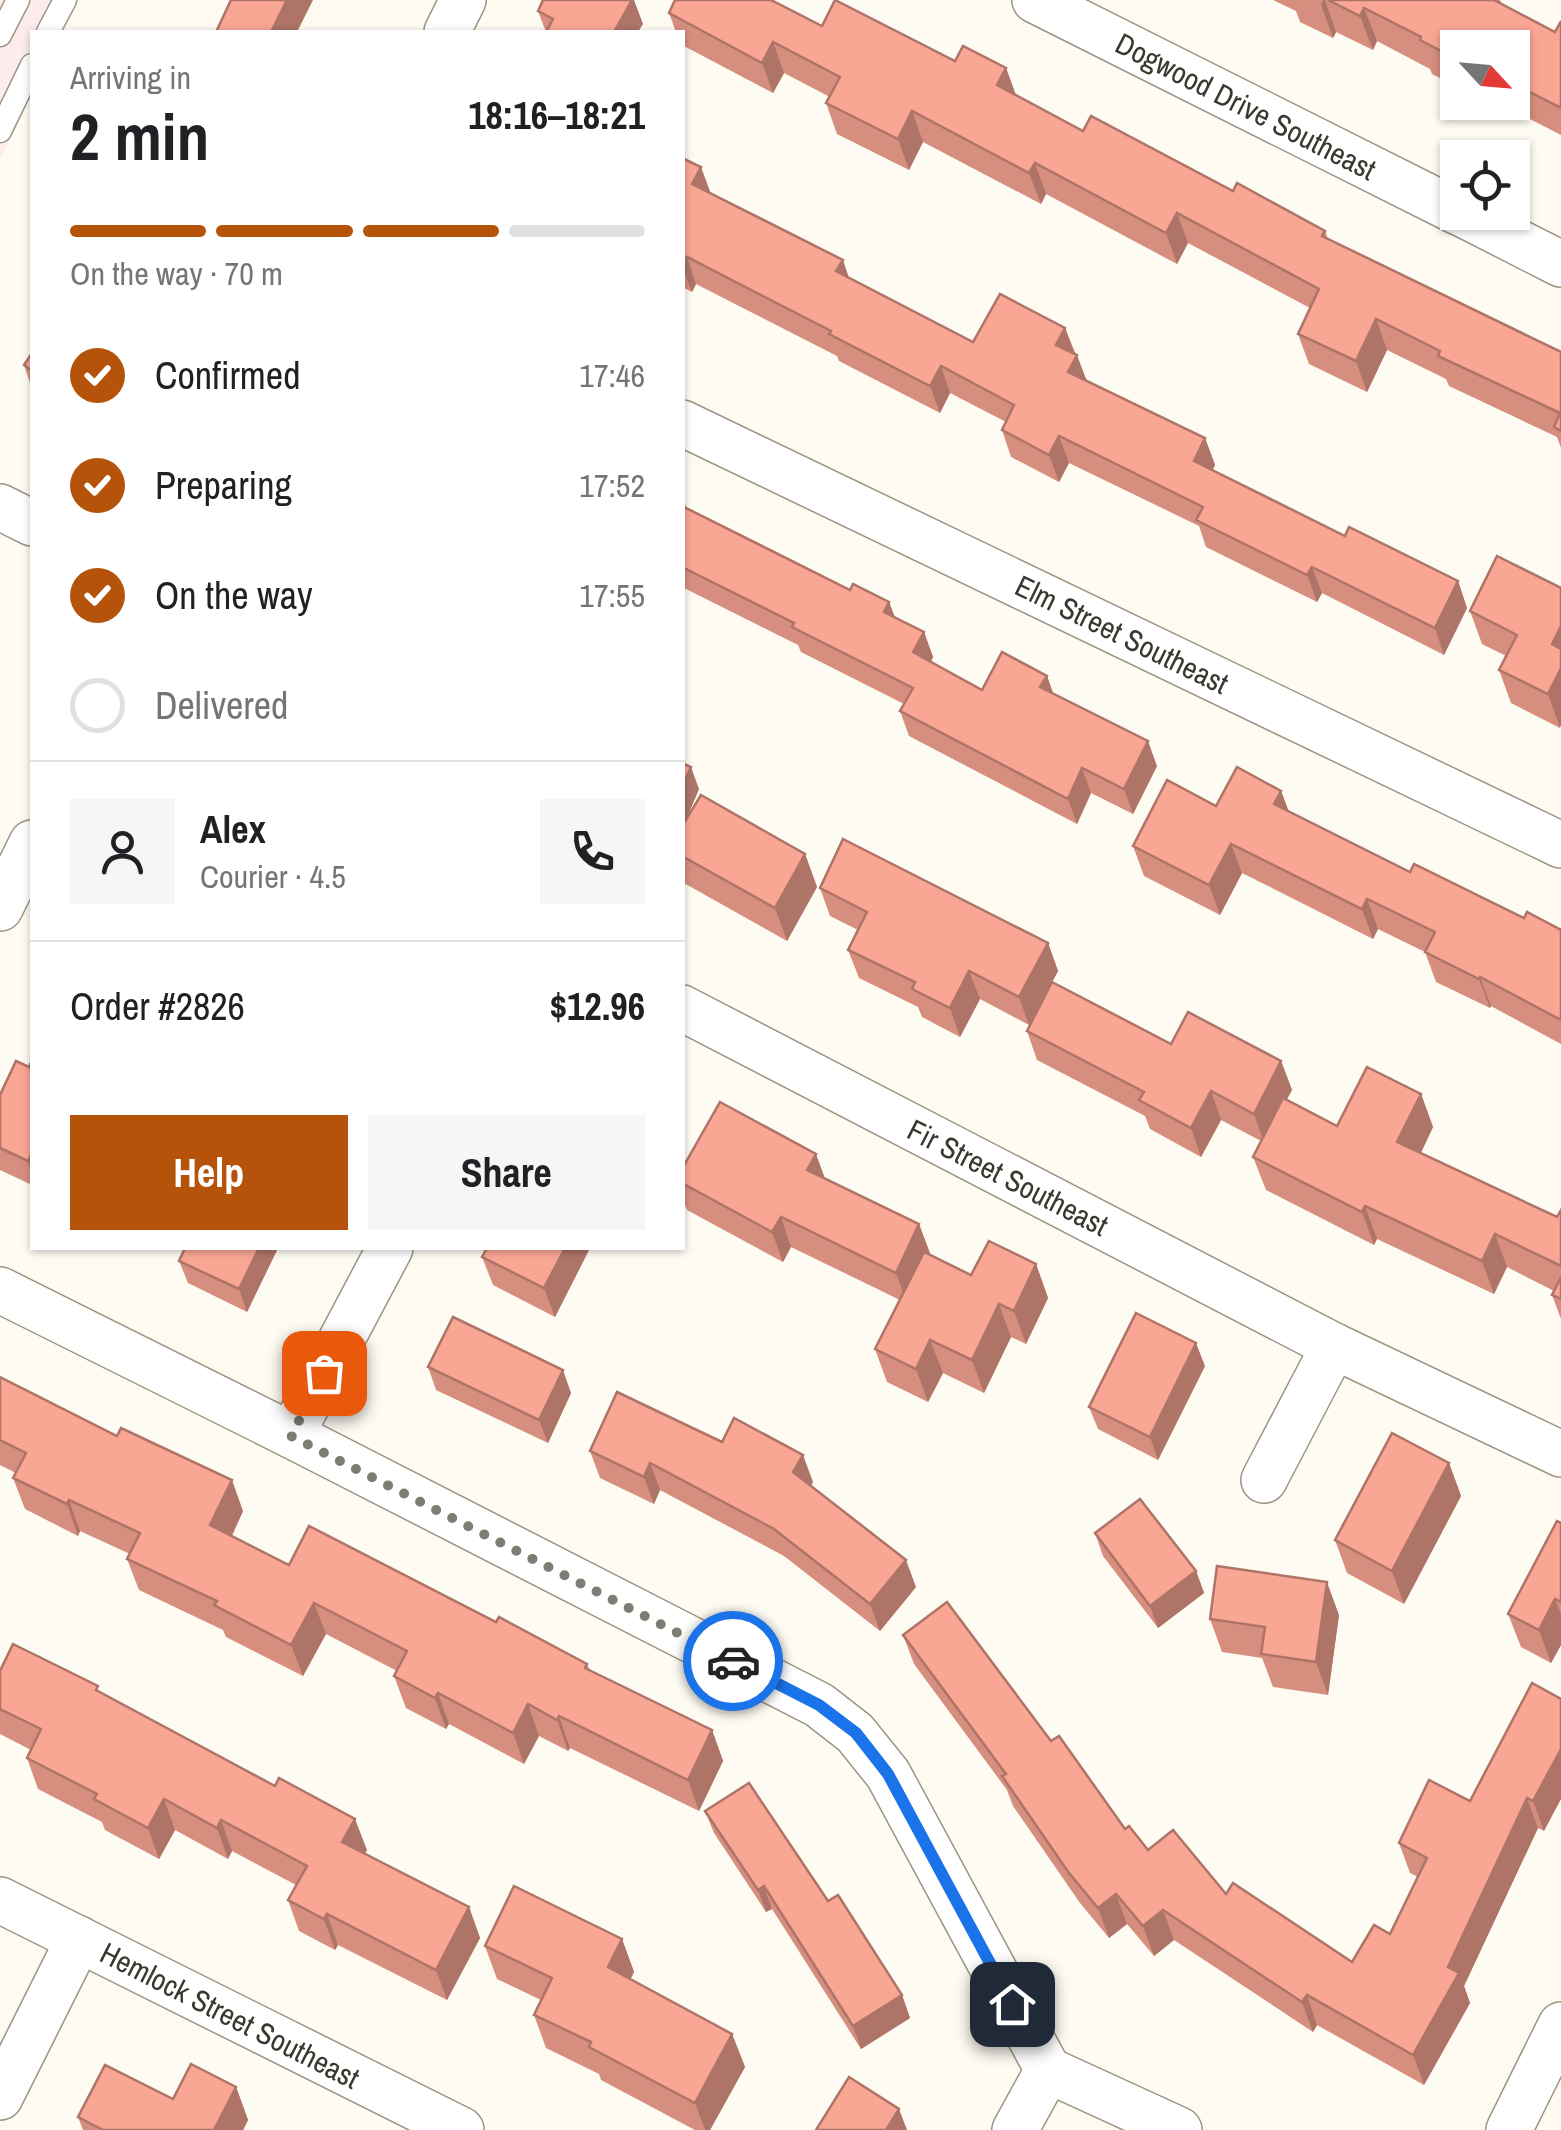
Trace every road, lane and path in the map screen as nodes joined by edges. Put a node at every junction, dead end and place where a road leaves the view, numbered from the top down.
1 (18, 0) edge
2 (64, 0) edge
3 (463, 0) edge
4 (1035, 0) edge
5 (49, 30) edge
6 (448, 30) edge
7 (0, 35) edge
8 (30, 69) edge
9 (0, 131) edge
10 (1440, 203) edge
11 (1494, 230) edge
12 (1561, 264) edge
13 (685, 424) edge
14 (0, 507) edge
15 (30, 522) edge
16 (1561, 845) edge
17 (30, 847) edge
18 (0, 908) edge
19 (685, 1010) edge
20 (389, 1250) edge
21 (0, 1290) edge
22 (1334, 1346) junction
23 (291, 1436) junction
24 (1561, 1454) edge
25 (1264, 1480) dead end
26 (0, 1900) edge
27 (79, 1940) junction
28 (1561, 2026) edge
29 (1048, 2070) junction
30 (0, 2097) edge
31 (461, 2130) edge
32 (1015, 2130) edge
33 (1179, 2130) edge
34 (1509, 2130) edge

1 - 7 lane
2 - 5 lane
3 - 6 street
4 - 10 street, Dogwood Drive Southeast
8 - 9 lane
11 - 12 street, Dogwood Drive Southeast
13 - 16 street, Elm Street Southeast
14 - 15 street
17 - 18 street
19 - 22 street, Fir Street Southeast
20 - 23 street
21 - 23 street
22 - 24 street, Fir Street Southeast
22 - 25 street
23 - 29 street
26 - 27 street, Hemlock Street Southeast
27 - 30 street
27 - 31 street, Hemlock Street Southeast
28 - 34 street
29 - 32 street
29 - 33 street

